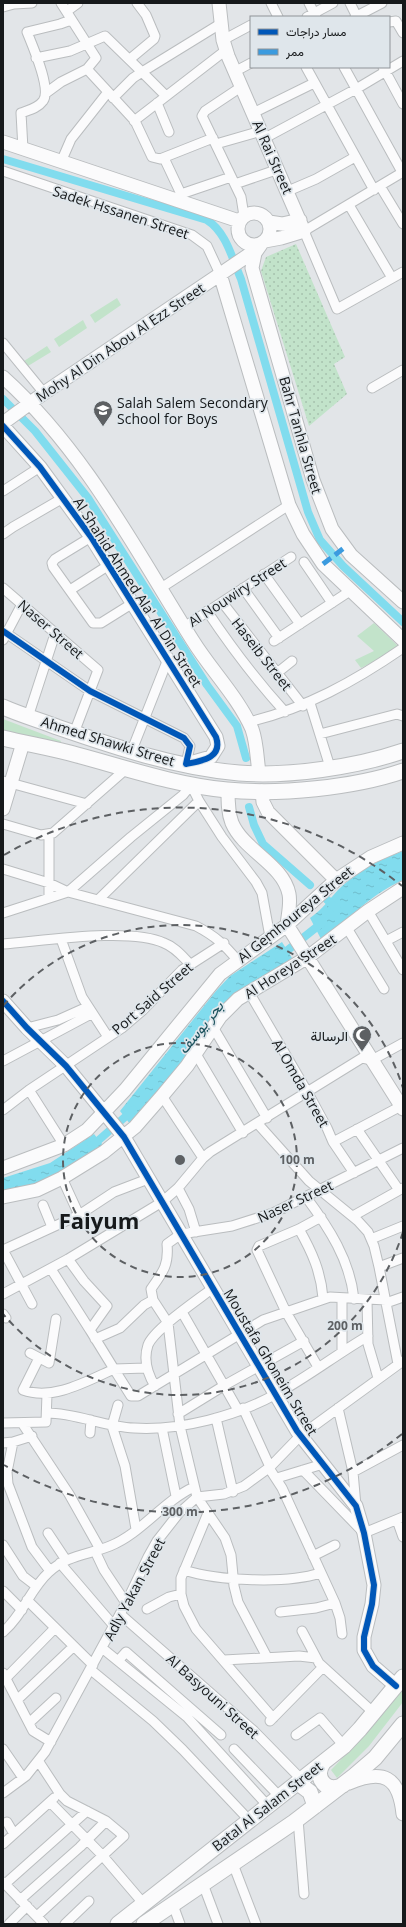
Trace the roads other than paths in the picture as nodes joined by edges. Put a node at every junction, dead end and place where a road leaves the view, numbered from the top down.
1 (32, 3) edge
2 (61, 3) edge
3 (78, 3) edge
4 (137, 3) edge
5 (219, 3) edge
6 (271, 3) edge
7 (308, 3) edge
8 (333, 3) edge
9 (350, 3) edge
10 (382, 3) edge
11 (3, 8) edge
12 (277, 15) edge
13 (69, 16) junction
14 (312, 16) edge
15 (356, 16) edge
16 (358, 16) edge
17 (390, 21) edge
18 (220, 24) junction
19 (250, 26) edge
20 (403, 33) edge
21 (88, 45) junction
22 (224, 45) junction
23 (36, 58) junction
24 (130, 59) junction
25 (403, 61) edge
26 (250, 64) edge
27 (390, 67) edge
28 (306, 68) edge
29 (345, 68) edge
30 (87, 70) junction
31 (384, 70) edge
32 (142, 72) junction
33 (234, 72) junction
34 (314, 83) junction
35 (241, 87) junction
36 (356, 89) junction
37 (46, 92) junction
38 (111, 95) junction
39 (166, 96) junction
40 (157, 103) junction
41 (403, 104) edge
42 (326, 105) junction
43 (253, 113) junction
44 (134, 120) junction
45 (169, 132) dead end
46 (263, 134) junction
47 (215, 141) junction
48 (3, 142) edge
49 (22, 149) junction
50 (355, 157) junction
51 (164, 158) junction
52 (61, 162) junction
53 (279, 169) junction
54 (3, 171) edge
55 (403, 172) edge
56 (233, 180) junction
57 (377, 188) junction
58 (288, 191) junction
59 (181, 198) junction
60 (349, 205) junction
61 (242, 218) junction
62 (269, 222) junction
63 (403, 224) edge
64 (302, 226) junction
65 (240, 237) junction
66 (262, 243) junction
67 (229, 268) junction
68 (252, 268) junction
69 (403, 272) edge
70 (392, 278) junction
71 (3, 343) edge
72 (403, 370) edge
73 (3, 377) edge
74 (372, 388) dead end
75 (44, 393) junction
76 (26, 406) junction
77 (5, 422) edge
78 (40, 466) junction
79 (3, 491) edge
80 (63, 498) junction
81 (289, 505) junction
82 (3, 534) edge
83 (91, 537) junction
84 (291, 557) dead end
85 (304, 562) dead end
86 (109, 565) junction
87 (264, 574) junction
88 (3, 588) edge
89 (160, 588) junction
90 (243, 588) junction
91 (70, 590) junction
92 (350, 591) junction
93 (222, 602) junction
94 (403, 602) edge
95 (133, 603) junction
96 (332, 603) junction
97 (22, 604) junction
98 (207, 612) junction
99 (300, 624) junction
100 (184, 627) junction
101 (4, 634) edge
102 (55, 634) junction
103 (403, 640) edge
104 (403, 648) edge
105 (168, 658) junction
106 (292, 661) dead end
107 (46, 662) junction
108 (277, 673) junction
109 (90, 691) junction
110 (307, 704) junction
111 (4, 708) edge
112 (285, 712) junction
113 (403, 716) edge
114 (28, 717) junction
115 (145, 718) junction
116 (248, 722) junction
117 (74, 733) junction
118 (320, 734) junction
119 (3, 738) edge
120 (23, 742) junction
121 (132, 750) junction
122 (403, 751) edge
123 (377, 759) junction
124 (362, 762) junction
125 (186, 764) junction
126 (330, 767) junction
127 (126, 769) junction
128 (403, 771) edge
129 (259, 773) junction
130 (383, 778) junction
131 (364, 781) junction
132 (7, 782) edge
133 (191, 785) junction
134 (228, 790) junction
135 (262, 791) junction
136 (198, 801) junction
137 (87, 804) junction
138 (3, 809) edge
139 (3, 824) edge
140 (49, 834) junction
141 (403, 843) edge
142 (3, 869) edge
143 (336, 880) junction
144 (49, 882) junction
145 (403, 888) edge
146 (68, 892) junction
147 (49, 897) junction
148 (98, 900) junction
149 (368, 911) junction
150 (3, 913) edge
151 (287, 925) junction
152 (347, 928) junction
153 (403, 932) edge
154 (270, 937) junction
155 (61, 939) junction
156 (386, 941) junction
157 (224, 943) junction
158 (3, 944) edge
159 (308, 957) junction
160 (238, 961) junction
161 (190, 964) junction
162 (403, 970) edge
163 (384, 989) dead end
164 (249, 992) junction
165 (3, 1001) edge
166 (89, 1011) junction
167 (213, 1027) junction
168 (27, 1028) junction
169 (108, 1037) junction
170 (40, 1041) junction
171 (403, 1043) edge
172 (196, 1054) junction
173 (372, 1060) junction
174 (3, 1061) edge
175 (66, 1066) junction
176 (29, 1090) junction
177 (308, 1092) junction
178 (162, 1096) junction
179 (402, 1107) edge
180 (3, 1110) edge
181 (105, 1112) junction
182 (267, 1118) junction
183 (258, 1124) junction
184 (357, 1129) junction
185 (242, 1133) junction
186 (124, 1137) junction
187 (333, 1142) junction
188 (64, 1145) junction
189 (403, 1148) edge
190 (203, 1158) junction
191 (379, 1160) junction
192 (3, 1168) edge
193 (354, 1173) junction
194 (62, 1178) junction
195 (148, 1179) junction
196 (178, 1188) junction
197 (401, 1189) edge
198 (320, 1190) junction
199 (3, 1197) edge
200 (306, 1198) junction
201 (162, 1202) junction
202 (43, 1205) dead end
203 (79, 1215) junction
204 (353, 1216) junction
205 (320, 1217) junction
206 (403, 1226) edge
207 (52, 1227) junction
208 (299, 1229) junction
209 (196, 1232) junction
210 (181, 1234) junction
211 (371, 1239) junction
212 (3, 1250) edge
213 (403, 1258) edge
214 (68, 1259) junction
215 (379, 1267) junction
216 (51, 1269) junction
217 (22, 1285) junction
218 (213, 1288) junction
219 (3, 1294) edge
220 (323, 1298) junction
221 (342, 1298) junction
222 (403, 1298) edge
223 (354, 1299) junction
224 (153, 1300) junction
225 (367, 1300) junction
226 (386, 1302) junction
227 (32, 1304) dead end
228 (182, 1312) junction
229 (286, 1312) junction
230 (56, 1319) dead end
231 (168, 1323) junction
232 (90, 1330) junction
233 (240, 1333) junction
234 (368, 1336) junction
235 (95, 1339) junction
236 (304, 1341) junction
237 (342, 1351) junction
238 (30, 1353) dead end
239 (206, 1354) junction
240 (39, 1358) junction
241 (400, 1363) edge
242 (259, 1367) junction
243 (318, 1367) junction
244 (146, 1368) junction
245 (114, 1369) junction
246 (173, 1374) junction
247 (378, 1378) junction
248 (224, 1385) junction
249 (154, 1386) junction
250 (47, 1394) junction
251 (276, 1395) junction
252 (118, 1404) dead end
253 (338, 1408) junction
254 (241, 1409) junction
255 (47, 1413) junction
256 (178, 1414) junction
257 (216, 1418) junction
258 (91, 1420) junction
259 (22, 1422) junction
260 (3, 1423) edge
261 (112, 1426) junction
262 (180, 1426) junction
263 (162, 1428) junction
264 (90, 1434) dead end
265 (32, 1436) junction
266 (300, 1436) junction
267 (13, 1442) junction
268 (3, 1443) edge
269 (403, 1445) edge
270 (324, 1464) junction
271 (270, 1467) junction
272 (303, 1470) junction
273 (353, 1472) junction
274 (276, 1478) junction
275 (194, 1487) junction
276 (233, 1492) junction
277 (176, 1496) junction
278 (197, 1497) junction
279 (356, 1506) junction
280 (208, 1513) junction
281 (400, 1518) edge
282 (136, 1529) junction
283 (48, 1533) dead end
284 (364, 1533) junction
285 (403, 1537) edge
286 (335, 1544) dead end
287 (3, 1545) edge
288 (98, 1550) junction
289 (313, 1556) junction
290 (63, 1561) junction
291 (184, 1570) junction
292 (50, 1571) junction
293 (320, 1572) junction
294 (232, 1578) junction
295 (36, 1586) junction
296 (3, 1591) edge
297 (181, 1594) junction
298 (27, 1600) junction
299 (126, 1603) junction
300 (335, 1603) junction
301 (147, 1609) dead end
302 (22, 1610) junction
303 (280, 1612) dead end
304 (120, 1614) junction
305 (114, 1626) junction
306 (55, 1628) junction
307 (302, 1631) dead end
308 (3, 1632) edge
309 (342, 1634) dead end
310 (74, 1646) junction
311 (102, 1648) junction
312 (268, 1657) junction
313 (316, 1658) junction
314 (224, 1660) junction
315 (118, 1661) junction
316 (323, 1667) junction
317 (92, 1668) junction
318 (4, 1675) edge
319 (400, 1681) edge
320 (56, 1698) dead end
321 (17, 1700) junction
322 (374, 1713) junction
323 (29, 1723) junction
324 (403, 1725) edge
325 (221, 1735) dead end
326 (296, 1735) dead end
327 (52, 1742) junction
328 (344, 1746) junction
329 (234, 1748) dead end
330 (3, 1749) edge
331 (11, 1761) junction
332 (39, 1762) junction
333 (323, 1763) junction
334 (3, 1767) edge
335 (23, 1778) junction
336 (300, 1782) junction
337 (343, 1785) junction
338 (3, 1793) edge
339 (60, 1794) junction
340 (274, 1801) junction
341 (50, 1802) junction
342 (315, 1806) junction
343 (86, 1811) junction
344 (403, 1814) edge
345 (298, 1819) junction
346 (249, 1820) junction
347 (106, 1821) junction
348 (7, 1822) dead end
349 (72, 1825) junction
350 (14, 1834) junction
351 (87, 1840) junction
352 (3, 1844) edge
353 (102, 1855) junction
354 (234, 1864) junction
355 (4, 1883) edge
356 (203, 1884) junction
357 (304, 1894) dead end
358 (89, 1902) dead end
359 (23, 1903) junction
360 (143, 1904) junction
361 (173, 1905) junction
362 (37, 1916) junction
363 (8, 1924) edge
364 (44, 1924) edge
365 (65, 1924) edge
366 (118, 1924) edge
367 (144, 1924) edge
368 (180, 1924) edge
369 (218, 1924) edge
370 (256, 1924) edge

1 - 11 street
2 - 13 street
3 - 13 street
4 - 24 street
5 - 18 street, Al Rai Street
6 - 12 street
7 - 14 street
8 - 14 street
9 - 15 street
10 - 16 street
13 - 21 street
13 - 23 street
17 - 20 street
18 - 22 street, Al Rai Street
18 - 32 street
19 - 22 street
21 - 23 street
21 - 24 street
21 - 30 street
22 - 33 street, Al Rai Street
22 - 39 street
23 - 37 street
24 - 32 street
25 - 27 street
26 - 33 street
28 - 34 street
29 - 36 street
30 - 37 street
30 - 38 street
31 - 36 street
31 - 41 street
32 - 38 street
32 - 39 street
33 - 35 street, Al Rai Street
34 - 42 street
34 - 43 street
35 - 43 street, Al Rai Street
35 - 47 street
36 - 42 street
36 - 55 street
37 - 49 street
38 - 44 street
38 - 52 street
39 - 40 street
40 - 44 street
40 - 45 street
42 - 46 street
42 - 50 street
43 - 46 street, Al Rai Street
44 - 51 street
46 - 47 street
46 - 53 street, Al Rai Street
47 - 51 street
47 - 56 street
48 - 49 street, Sadek Hssanen Street
49 - 52 street, Sadek Hssanen Street
50 - 57 street
50 - 58 street
51 - 59 street
52 - 59 street, Sadek Hssanen Street
53 - 56 street
53 - 58 street, Al Rai Street
54 - 67 street, Sadek Hssanen Street
55 - 57 street
56 - 59 street
56 - 61 street
57 - 60 street
57 - 63 street
58 - 64 street, Al Rai Street
59 - 61 street, Sadek Hssanen Street
60 - 64 street
60 - 70 street
61 - 62 street
61 - 65 street
62 - 64 street
62 - 66 street
64 - 66 street
64 - 70 street, Al Rai Street
65 - 66 street
65 - 67 street
66 - 67 street, Mohy Al Din Abou Al Ezz Street
66 - 68 street
67 - 68 street
67 - 75 street, Mohy Al Din Abou Al Ezz Street
67 - 81 street
68 - 94 street, Bahr Tanhla Street
69 - 70 street
71 - 75 street
72 - 74 street
73 - 76 street, Al Shahid Ahmed Ala' Al Din Street
75 - 76 street, Mohy Al Din Abou Al Ezz Street
76 - 77 street, Mohy Al Din Abou Al Ezz Street
76 - 89 street, Al Shahid Ahmed Ala' Al Din Street
77 - 78 street, Al Shahid Ahmed Ala' Al Din Street
78 - 79 street
78 - 80 street, Al Shahid Ahmed Ala' Al Din Street
80 - 82 street
80 - 83 street, Al Shahid Ahmed Ala' Al Din Street
81 - 89 street
81 - 92 street
83 - 86 street, Al Shahid Ahmed Ala' Al Din Street
83 - 91 street
84 - 87 street, Al Nouwiry Street
85 - 96 street
86 - 91 street
86 - 95 street, Al Shahid Ahmed Ala' Al Din Street
87 - 90 street, Al Nouwiry Street
87 - 99 street
88 - 97 street, Naser Street
89 - 100 street, Al Shahid Ahmed Ala' Al Din Street
90 - 93 street, Al Nouwiry Street
90 - 99 street
91 - 95 street
92 - 96 street
92 - 103 street
93 - 98 street, Al Nouwiry Street
93 - 108 street, Haseib Street
95 - 105 street, Al Shahid Ahmed Ala' Al Din Street
96 - 99 street
97 - 101 street
97 - 102 street, Naser Street
98 - 100 street, Al Nouwiry Street
98 - 112 street
100 - 116 street, Al Shahid Ahmed Ala' Al Din Street
101 - 107 street
102 - 107 street
102 - 109 street, Naser Street
104 - 110 street
105 - 115 street
105 - 125 street, Al Shahid Ahmed Ala' Al Din Street
106 - 108 street
107 - 109 street
107 - 114 street
108 - 110 street, Haseib Street
109 - 115 street
109 - 117 street
110 - 112 street
110 - 118 street
111 - 114 main road, Ahmed Shawki Street
112 - 116 street
113 - 118 street
114 - 117 main road, Ahmed Shawki Street
115 - 121 street
115 - 125 street
116 - 129 street, Al Shahid Ahmed Ala' Al Din Street
117 - 121 main road, Ahmed Shawki Street
118 - 126 street
119 - 120 main road, Ahmed Shawki Street
120 - 127 main road, Ahmed Shawki Street
120 - 132 street
121 - 125 main road, Ahmed Shawki Street
122 - 123 main road, Ahmed Shawki Street
123 - 124 main road, Ahmed Shawki Street
123 - 130 main road
124 - 126 main road, Ahmed Shawki Street
124 - 131 main road
125 - 129 main road, Ahmed Shawki Street
126 - 129 main road, Ahmed Shawki Street
127 - 133 main road, Ahmed Shawki Street
127 - 137 street
128 - 130 main road, Ahmed Shawki Street
130 - 131 main road, Ahmed Shawki Street
131 - 135 main road, Ahmed Shawki Street
132 - 137 street
132 - 138 street
133 - 134 main road, Ahmed Shawki Street
133 - 136 street
133 - 146 street
134 - 135 main road, Ahmed Shawki Street
134 - 151 street
135 - 143 street
136 - 148 street
136 - 154 street
137 - 140 street
139 - 140 street
140 - 144 street
141 - 143 street, Al Gemhoureya Street
142 - 144 street
143 - 151 street, Al Gemhoureya Street
144 - 146 street
144 - 147 street
145 - 149 street, Al Horeya Street
146 - 147 street
146 - 148 street
147 - 150 street
148 - 157 street
149 - 152 street, Al Horeya Street
149 - 156 street
151 - 154 street, Al Gemhoureya Street
151 - 159 street
152 - 159 street, Al Horeya Street
152 - 163 street
153 - 156 street
154 - 160 street, Al Gemhoureya Street
155 - 158 street
155 - 161 street
155 - 166 street
156 - 162 street
157 - 160 street
157 - 161 street, Port Said Street
159 - 164 street, Al Horeya Street
159 - 173 street
160 - 181 street, Al Gemhoureya Street
161 - 169 street, Port Said Street
164 - 167 street, Al Horeya Street
164 - 177 street, Al Omda Street
165 - 168 street
166 - 168 street
166 - 169 street
166 - 170 street
167 - 172 street, Al Horeya Street
167 - 182 street
168 - 170 street
169 - 175 street, Port Said Street
170 - 174 street
170 - 175 street
171 - 173 street
172 - 178 street, Al Horeya Street
172 - 185 street
173 - 177 street
173 - 179 street
175 - 176 street, Port Said Street
175 - 181 street
176 - 180 street, Port Said Street
176 - 188 street
177 - 182 street
177 - 187 street, Al Omda Street
178 - 186 street, Al Horeya Street
178 - 190 street
179 - 184 street
181 - 186 street, Moustafa Ghoneim Street
181 - 188 street, Al Gemhoureya Street
182 - 183 street
183 - 185 street
183 - 198 street
184 - 187 street
184 - 191 street
185 - 190 street
186 - 194 street, Al Horeya Street
186 - 195 street, Moustafa Ghoneim Street
187 - 193 street, Al Omda Street
188 - 192 street, Al Gemhoureya Street
189 - 191 street, Naser Street
190 - 196 street
191 - 193 street, Naser Street
191 - 197 street
193 - 198 street, Naser Street
194 - 199 street, Al Horeya Street
194 - 203 street
195 - 201 street, Moustafa Ghoneim Street
195 - 203 street
196 - 201 street
196 - 209 street
197 - 204 street
198 - 200 street, Naser Street
198 - 204 street
200 - 205 street
200 - 209 street, Naser Street
201 - 210 street, Moustafa Ghoneim Street
201 - 214 street
202 - 207 street
203 - 207 street
204 - 211 street
205 - 208 street
205 - 223 street
206 - 211 street
207 - 212 street
208 - 220 street
208 - 229 street
209 - 210 street, Naser Street
210 - 218 street, Moustafa Ghoneim Street
210 - 224 street
211 - 215 street
212 - 217 street
213 - 215 street
214 - 216 street
214 - 232 street
215 - 226 street
216 - 217 street
216 - 232 street
217 - 219 street
217 - 227 street
218 - 228 street
218 - 233 street, Moustafa Ghoneim Street
220 - 221 street
220 - 229 street
221 - 223 street
221 - 237 street
222 - 226 street
223 - 225 street
224 - 231 street
224 - 235 street
225 - 226 street
225 - 234 street
226 - 241 street
228 - 231 street
228 - 239 street
229 - 233 street
229 - 236 street
230 - 240 street
231 - 244 street
231 - 246 street
232 - 235 street
233 - 239 street
233 - 242 street, Moustafa Ghoneim Street
234 - 237 street
234 - 247 street
235 - 245 street
236 - 242 street
236 - 243 street
237 - 243 street
238 - 240 street
239 - 246 street
239 - 248 street
240 - 250 street
241 - 247 street
242 - 248 street
242 - 251 street, Moustafa Ghoneim Street
243 - 251 street
244 - 245 street
244 - 249 street
245 - 249 street
245 - 250 street
246 - 249 street
246 - 256 street
247 - 253 street
248 - 254 street
248 - 256 street
250 - 255 street
251 - 254 street
251 - 266 street, Moustafa Ghoneim Street
252 - 261 street
253 - 266 street
253 - 273 street
254 - 257 street
254 - 271 street
255 - 258 street
255 - 259 street
256 - 262 street
257 - 262 street
257 - 276 street
258 - 261 street
258 - 264 street
259 - 260 street
259 - 265 street
261 - 263 street
261 - 282 street
262 - 263 street
262 - 275 street
263 - 277 street
265 - 267 street
265 - 288 street
266 - 270 street, Moustafa Ghoneim Street
266 - 271 street
267 - 268 street
267 - 292 street
269 - 273 street
270 - 272 street
270 - 279 street, Moustafa Ghoneim Street
271 - 274 street
271 - 276 street
272 - 274 street
272 - 284 street
273 - 279 street
274 - 289 street
275 - 277 street
275 - 278 street
276 - 278 street
277 - 282 street
278 - 280 street
278 - 299 street, Adly Yakan Street
279 - 284 street, Moustafa Ghoneim Street
280 - 291 street
280 - 294 street
281 - 284 street
281 - 285 street
282 - 288 street
283 - 290 street
284 - 319 street, Moustafa Ghoneim Street
286 - 289 street
287 - 295 street
288 - 290 street
288 - 299 street
289 - 293 street
290 - 292 street
290 - 305 street
291 - 294 street
291 - 297 street
292 - 295 street
293 - 294 street
293 - 300 street
294 - 312 street
295 - 298 street
296 - 302 street
297 - 301 street
297 - 314 street
298 - 302 street
298 - 306 street
299 - 304 street, Adly Yakan Street
300 - 303 street
300 - 309 street
302 - 308 street
304 - 305 street, Adly Yakan Street
304 - 336 street, Al Basyouni Street
305 - 311 street, Adly Yakan Street
306 - 310 street
306 - 318 street
307 - 313 street
310 - 317 street
310 - 321 street
311 - 315 street
311 - 317 street, Adly Yakan Street
312 - 313 street
312 - 314 street
313 - 316 street
314 - 316 street
315 - 325 street
315 - 340 street
316 - 322 street
317 - 327 street, Adly Yakan Street
317 - 346 street
318 - 321 street
319 - 322 main road, Batal Al Salam Street
320 - 323 street
321 - 323 street
322 - 328 main road, Batal Al Salam Street
323 - 327 street
324 - 337 main road, Batal Al Salam Street
326 - 328 street
327 - 332 street, Adly Yakan Street
328 - 333 main road, Batal Al Salam Street
329 - 340 street
330 - 331 street
331 - 334 street
331 - 335 street
332 - 335 street, Adly Yakan Street
332 - 339 street
333 - 336 main road, Batal Al Salam Street
333 - 337 main road
335 - 338 street, Adly Yakan Street
336 - 340 main road, Batal Al Salam Street
336 - 342 main road
337 - 342 main road, Batal Al Salam Street
337 - 344 street
339 - 341 street
339 - 343 street
340 - 346 main road, Batal Al Salam Street
341 - 349 street
341 - 350 street
342 - 345 main road, Batal Al Salam Street
343 - 347 street
343 - 349 street
345 - 354 main road, Batal Al Salam Street
345 - 357 street
346 - 360 main road, Batal Al Salam Street
347 - 351 street
347 - 353 street
348 - 350 street
349 - 351 street
349 - 355 street
350 - 352 street
351 - 353 street
351 - 359 street
353 - 360 street
353 - 362 street
354 - 356 main road, Batal Al Salam Street
354 - 370 street
355 - 359 street
356 - 361 main road, Batal Al Salam Street
356 - 369 street
358 - 365 street
359 - 362 street
359 - 363 street
360 - 366 main road, Batal Al Salam Street
361 - 367 main road, Batal Al Salam Street
361 - 368 street
362 - 364 street

